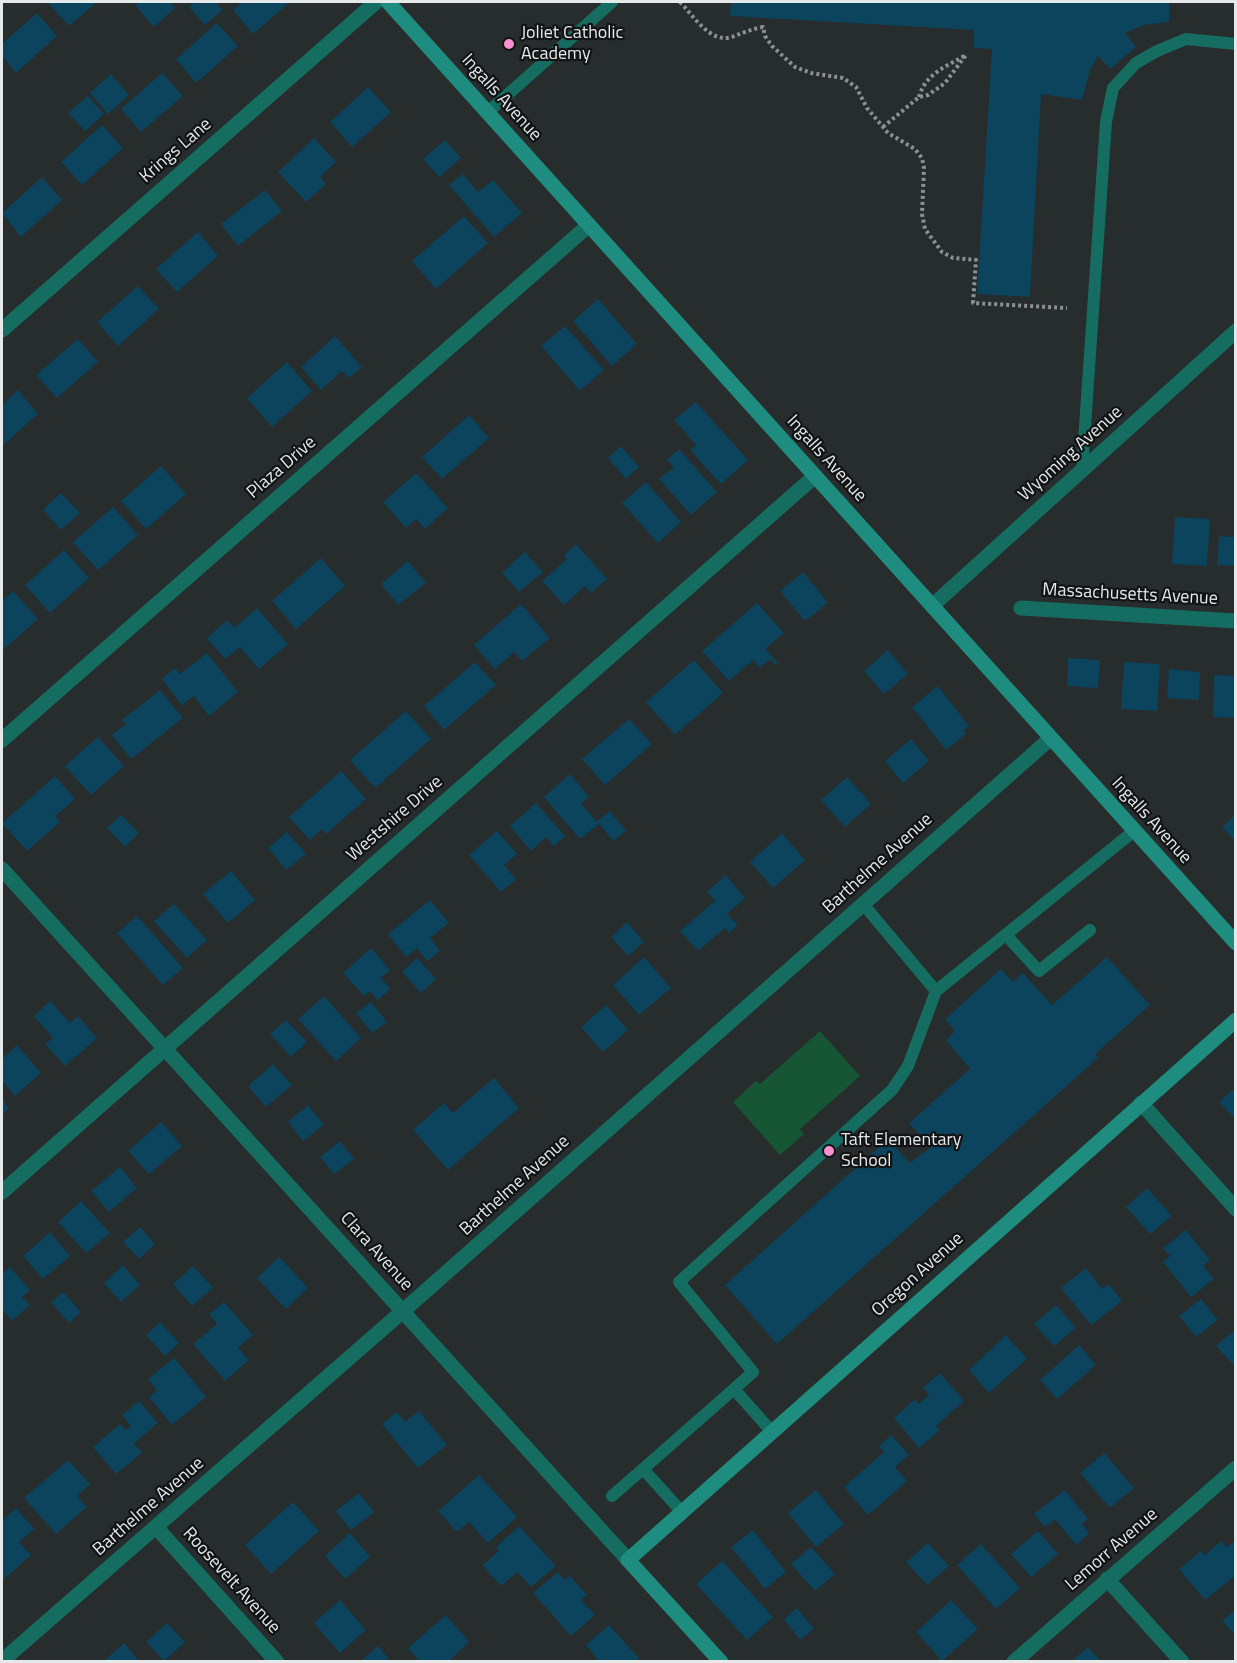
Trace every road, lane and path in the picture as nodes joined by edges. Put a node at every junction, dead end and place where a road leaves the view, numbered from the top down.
1 (376, 2) edge
2 (388, 2) edge
3 (612, 2) edge
4 (680, 2) edge
5 (1236, 44) edge
6 (919, 97) junction
7 (488, 112) junction
8 (883, 127) junction
9 (589, 225) junction
10 (1067, 308) dead end
11 (2, 330) edge
12 (1236, 331) edge
13 (1082, 470) junction
14 (815, 476) junction
15 (932, 606) junction
16 (1021, 608) dead end
17 (1236, 621) edge
18 (1051, 738) junction
19 (2, 740) edge
20 (1134, 831) junction
21 (2, 869) edge
22 (862, 904) junction
23 (1090, 930) dead end
24 (1006, 935) junction
25 (1236, 944) edge
26 (936, 991) junction
27 (1236, 1020) edge
28 (164, 1048) junction
29 (1141, 1103) junction
30 (2, 1192) edge
31 (1236, 1209) edge
32 (403, 1311) junction
33 (734, 1389) junction
34 (772, 1432) junction
35 (1236, 1468) edge
36 (643, 1469) junction
37 (612, 1496) dead end
38 (682, 1512) junction
39 (156, 1527) junction
40 (628, 1560) junction
41 (1107, 1579) junction
42 (2, 1661) edge
43 (277, 1662) edge
44 (721, 1662) edge
45 (1014, 1662) edge
46 (1182, 1662) edge

1 - 11 street, Krings Lane
2 - 7 street, Ingalls Avenue
3 - 7 lane
4 - 8 path
5 - 13 lane
6 - 6 path
6 - 8 path
7 - 9 street, Ingalls Avenue
8 - 10 path
9 - 14 street, Ingalls Avenue
9 - 19 street, Plaza Drive
12 - 13 street, Wyoming Avenue
13 - 15 street, Wyoming Avenue
14 - 15 street, Ingalls Avenue
14 - 28 street, Westshire Drive
15 - 18 street, Ingalls Avenue
16 - 17 street, Massachusetts Avenue
18 - 20 street, Ingalls Avenue
18 - 22 street, Barthelme Avenue
20 - 24 lane
20 - 25 street, Ingalls Avenue
21 - 28 street, Clara Avenue
22 - 26 lane
22 - 32 street, Barthelme Avenue
23 - 24 lane
24 - 26 lane
26 - 33 lane
27 - 29 street, Oregon Avenue
28 - 30 street, Westshire Drive
28 - 32 street, Clara Avenue
29 - 31 street
29 - 34 street, Oregon Avenue
32 - 39 street, Barthelme Avenue
32 - 40 street, Clara Avenue
33 - 34 lane
33 - 36 lane
34 - 38 street, Oregon Avenue
35 - 41 street, Lemorr Avenue
36 - 37 lane
36 - 38 lane
38 - 40 street, Oregon Avenue
39 - 42 street, Barthelme Avenue
39 - 43 street, Roosevelt Avenue
40 - 44 street, Clara Avenue
41 - 45 street, Lemorr Avenue
41 - 46 street

